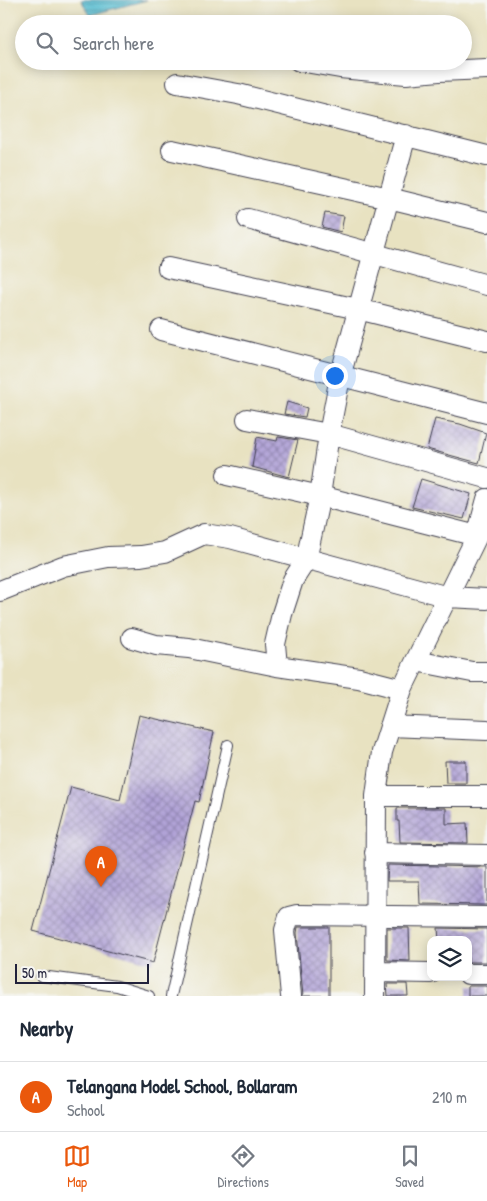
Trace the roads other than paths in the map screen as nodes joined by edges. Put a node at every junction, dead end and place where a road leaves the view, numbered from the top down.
1 (487, 69) edge
2 (362, 70) edge
3 (463, 70) edge
4 (472, 70) edge
5 (177, 83) dead end
6 (406, 135) junction
7 (172, 150) dead end
8 (487, 156) edge
9 (389, 198) junction
10 (248, 219) dead end
11 (487, 222) edge
12 (373, 254) junction
13 (168, 268) dead end
14 (487, 285) edge
15 (358, 308) junction
16 (161, 330) dead end
17 (487, 341) edge
18 (340, 377) junction
19 (487, 413) edge
20 (247, 419) dead end
21 (329, 434) junction
22 (227, 475) dead end
23 (487, 478) edge
24 (320, 496) junction
25 (487, 499) edge
26 (477, 536) junction
27 (306, 560) junction
28 (0, 591) edge
29 (448, 597) junction
30 (487, 599) edge
31 (132, 638) dead end
32 (416, 661) junction
33 (277, 666) junction
34 (487, 672) edge
35 (402, 689) junction
36 (390, 726) junction
37 (487, 730) edge
38 (228, 745) dead end
39 (376, 796) junction
40 (487, 796) edge
41 (375, 853) junction
42 (487, 855) edge
43 (375, 916) junction
44 (487, 916) edge
45 (375, 972) junction
46 (427, 973) edge
47 (472, 974) edge
48 (487, 974) edge
49 (41, 976) dead end
50 (149, 996) edge
51 (170, 996) edge
52 (291, 996) edge
53 (375, 996) edge

1 - 4 street
2 - 3 street
5 - 6 street
6 - 8 street
6 - 9 street
7 - 9 street
9 - 11 street
9 - 12 street
10 - 12 street
12 - 14 street
12 - 15 street
13 - 15 street
15 - 17 street
15 - 18 street
16 - 18 street
18 - 19 street
18 - 21 street
20 - 21 street
21 - 23 street
21 - 24 street
22 - 24 street
24 - 26 street
24 - 27 street
25 - 26 street
26 - 29 street
27 - 28 street
27 - 29 street
27 - 33 street
29 - 30 street
29 - 32 street
31 - 33 street
32 - 34 street
32 - 35 street
33 - 35 street
35 - 36 street
36 - 37 street
36 - 39 street
38 - 51 lane
39 - 40 street
39 - 41 street
41 - 42 street
41 - 43 street
43 - 44 street
43 - 45 street
43 - 52 street
45 - 46 street
45 - 53 street
47 - 48 street
49 - 50 lane

